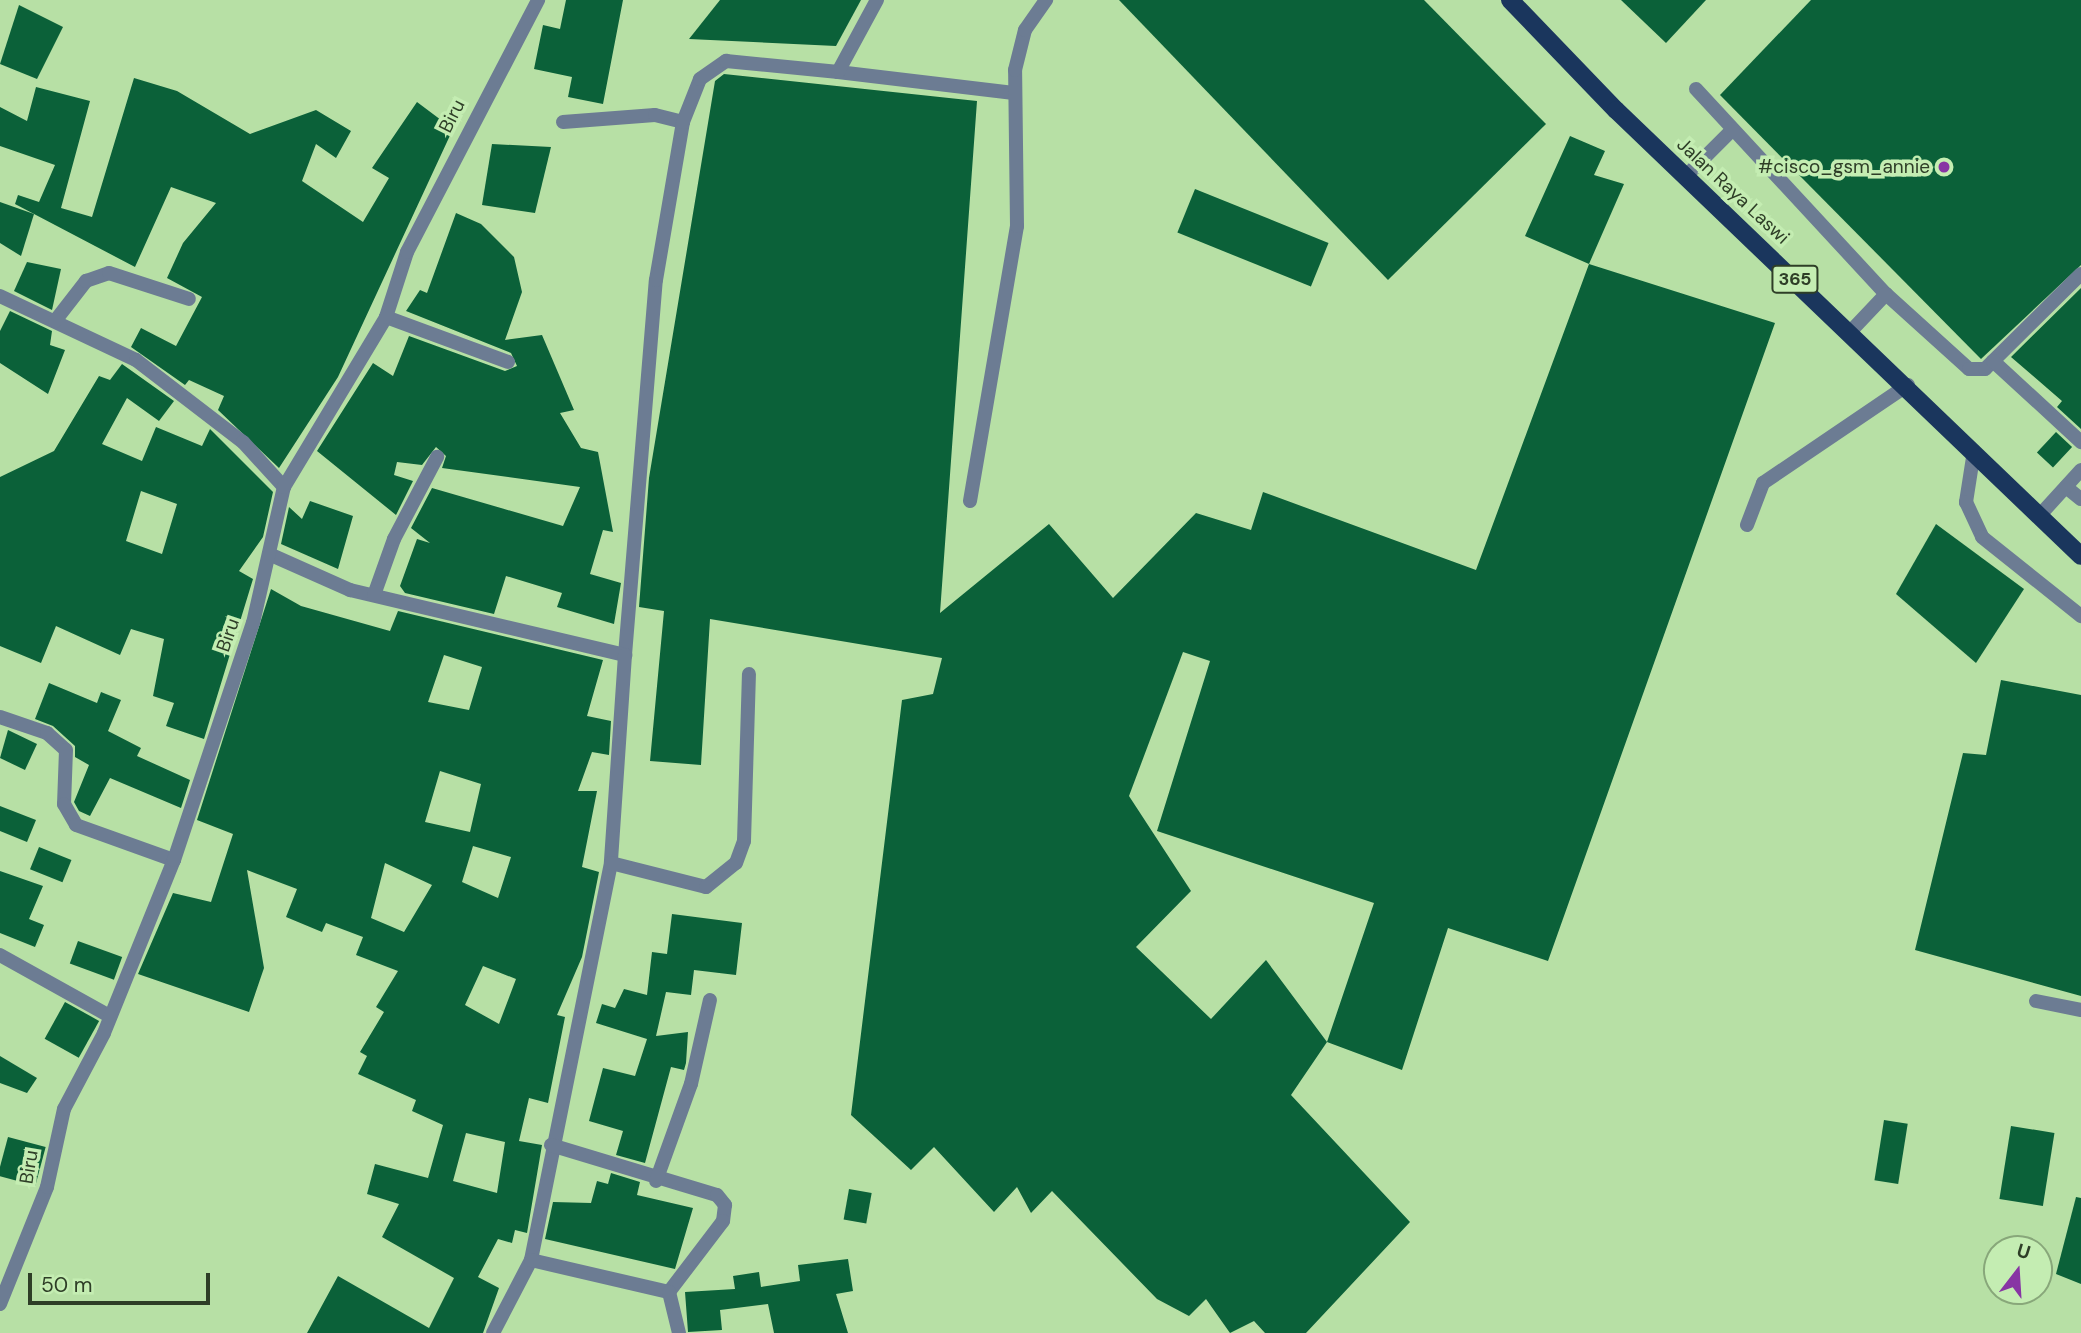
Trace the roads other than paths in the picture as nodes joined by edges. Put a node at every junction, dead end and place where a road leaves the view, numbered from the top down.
1 (538, 0) edge
2 (877, 0) edge
3 (1046, 0) edge
4 (1510, 0) edge
5 (838, 72) junction
6 (1696, 89) dead end
7 (1014, 93) junction
8 (563, 122) dead end
9 (683, 122) junction
10 (1733, 129) junction
11 (1686, 176) junction
12 (2081, 274) edge
13 (1886, 294) junction
14 (0, 296) edge
15 (189, 299) dead end
16 (386, 317) junction
17 (55, 321) junction
18 (1851, 331) junction
19 (1993, 361) junction
20 (508, 362) dead end
21 (1908, 385) junction
22 (2081, 442) edge
23 (1974, 451) junction
24 (437, 457) dead end
25 (2081, 470) edge
26 (2066, 487) junction
27 (284, 488) junction
28 (2081, 499) edge
29 (970, 501) dead end
30 (2040, 515) junction
31 (1747, 525) dead end
32 (269, 554) junction
33 (2081, 556) edge
34 (374, 595) junction
35 (2081, 616) edge
36 (625, 655) junction
37 (749, 674) dead end
38 (0, 717) edge
39 (174, 860) junction
40 (611, 863) junction
41 (0, 955) edge
42 (710, 1000) dead end
43 (2036, 1001) dead end
44 (2081, 1010) edge
45 (108, 1015) junction
46 (551, 1145) junction
47 (656, 1181) junction
48 (531, 1260) junction
49 (669, 1292) junction
50 (0, 1304) edge
51 (493, 1333) edge
52 (679, 1333) edge

1 - 16 street, Biru
2 - 5 street
3 - 7 street
4 - 11 main road, Jalan Raya Laswi / 365
5 - 7 street
5 - 9 street
6 - 10 street
7 - 29 street
8 - 9 street
9 - 36 street
10 - 11 street
10 - 13 street
11 - 18 main road, Jalan Raya Laswi / 365
12 - 19 street
13 - 18 street
13 - 19 street
14 - 17 street
15 - 17 street
16 - 20 street
16 - 27 street, Biru
17 - 27 street
18 - 21 main road, Jalan Raya Laswi / 365
19 - 22 street
21 - 23 main road, Jalan Raya Laswi / 365
21 - 31 street
23 - 30 main road, Jalan Raya Laswi / 365
23 - 35 street
24 - 34 street
25 - 26 street
26 - 28 street
26 - 30 street
27 - 32 street, Biru
30 - 33 main road, Jalan Raya Laswi / 365
32 - 34 street
32 - 39 street, Biru
34 - 36 street
36 - 40 street
37 - 40 street
38 - 39 street
39 - 45 street, Biru
40 - 46 street
41 - 45 street
42 - 47 street
43 - 44 street
45 - 50 street, Biru
46 - 47 street
46 - 48 street
47 - 49 street
48 - 49 street
48 - 51 street
49 - 52 street

